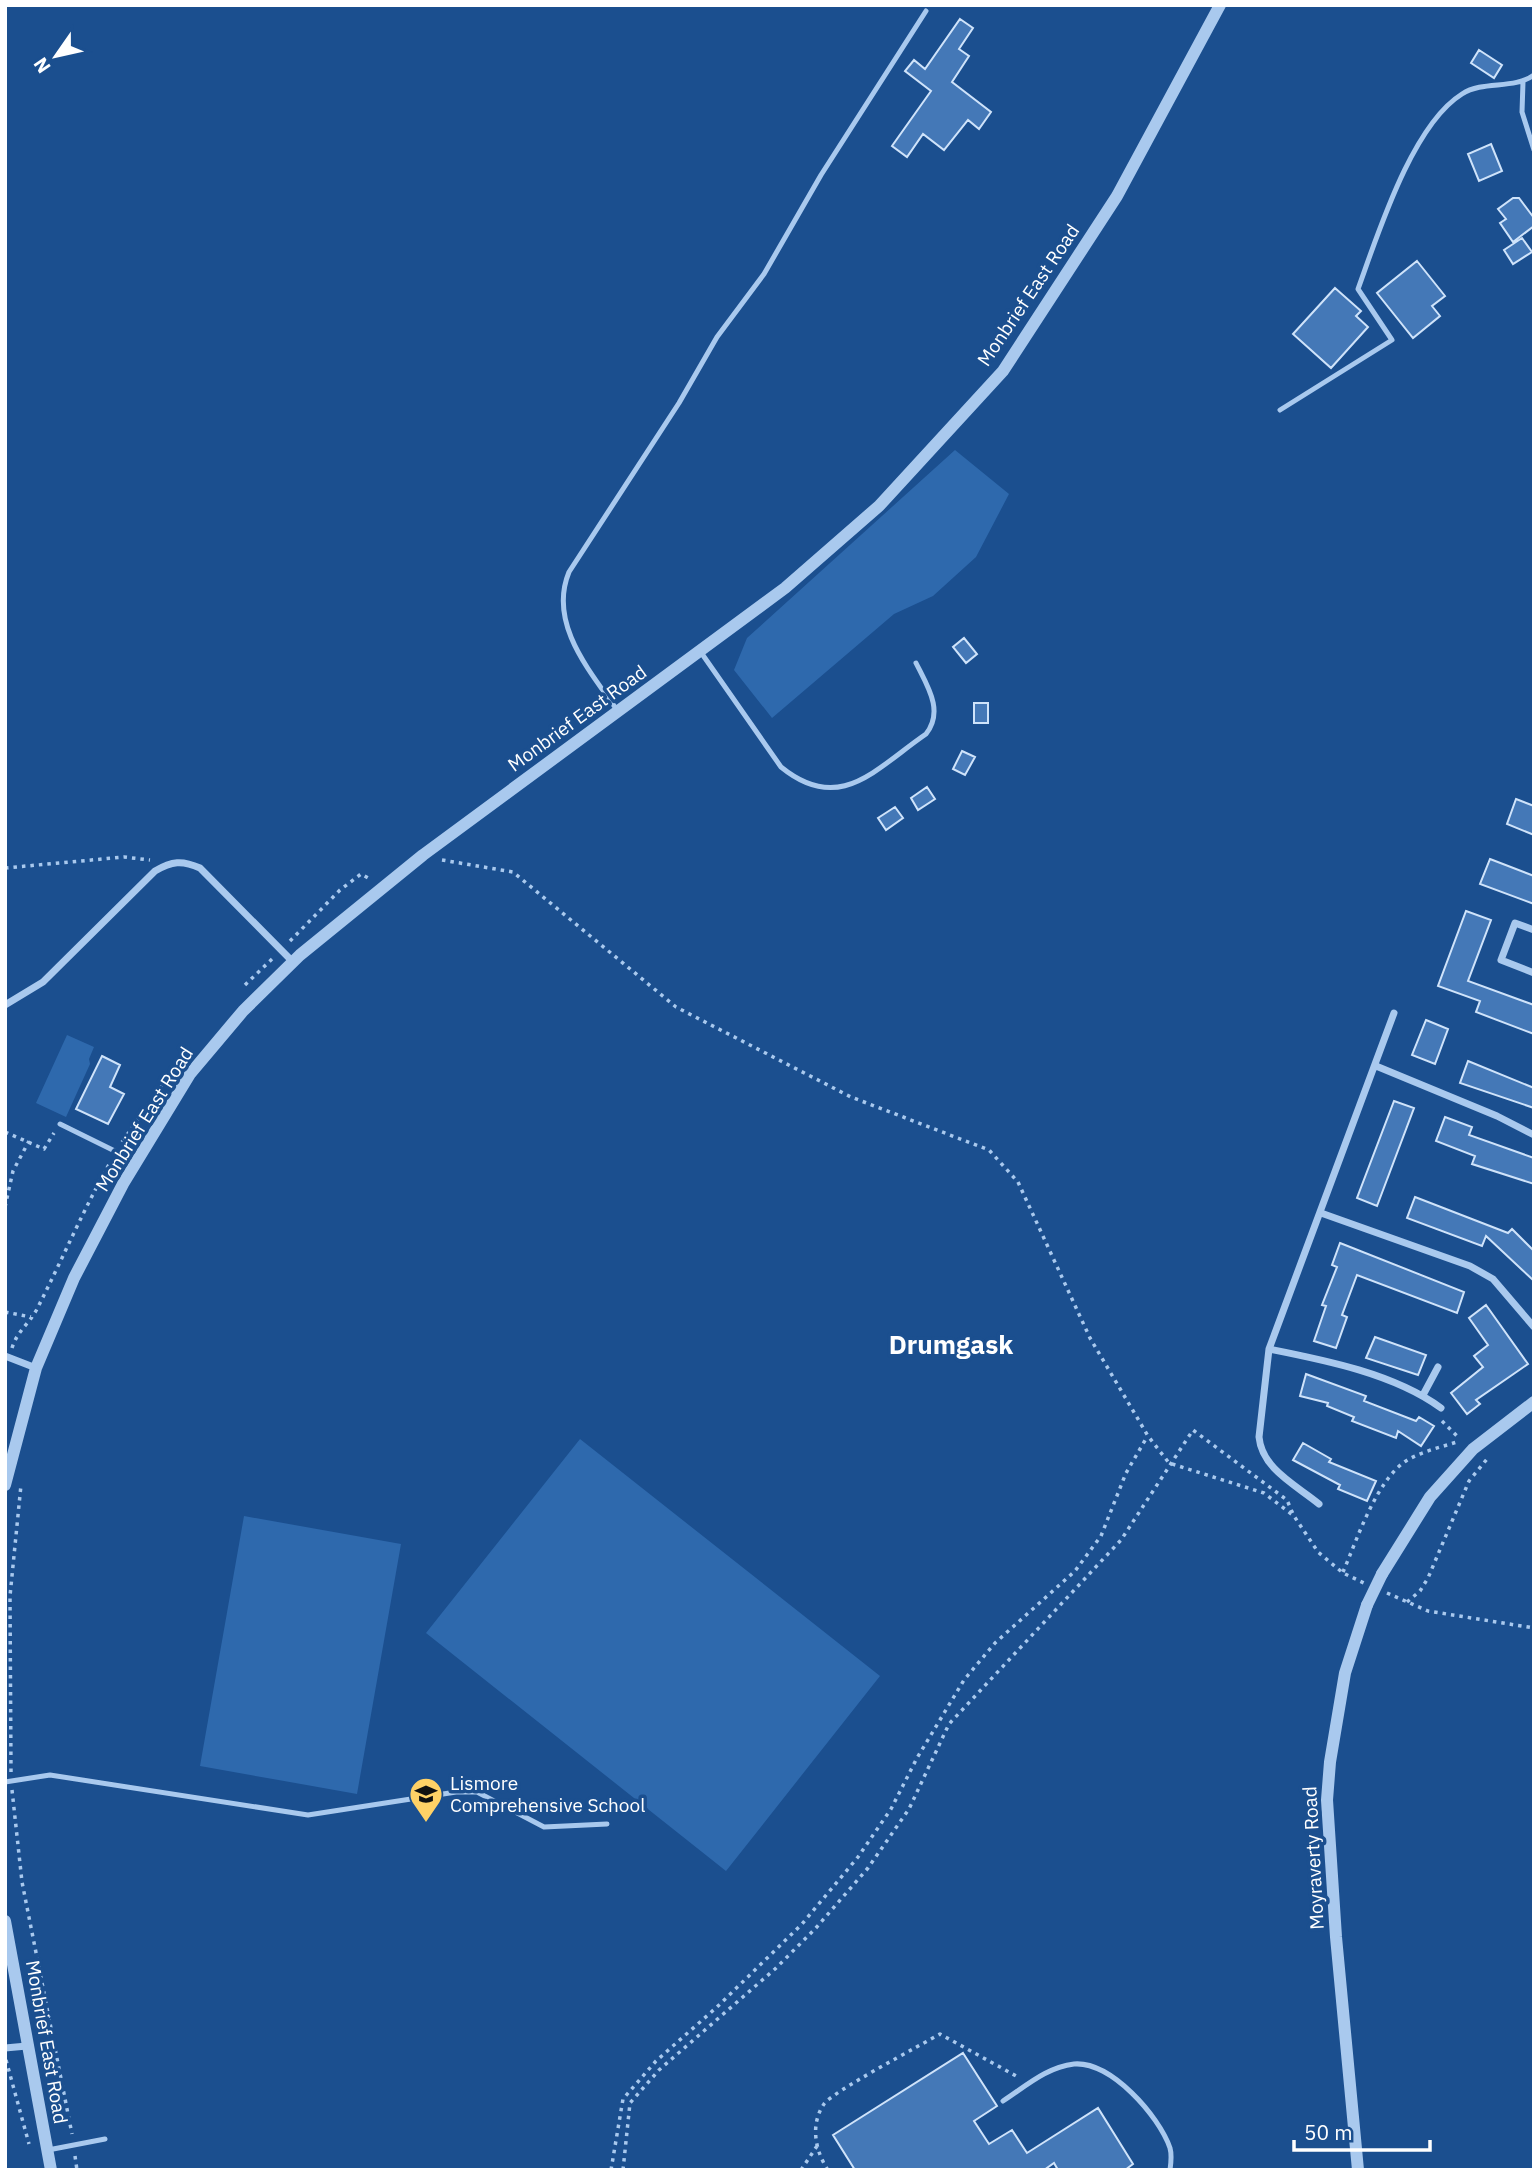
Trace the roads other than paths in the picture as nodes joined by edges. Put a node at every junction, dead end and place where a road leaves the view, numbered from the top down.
1 (1220, 5) edge
2 (926, 11) dead end
3 (1534, 75) edge
4 (1523, 82) junction
5 (1534, 150) edge
6 (1280, 410) dead end
7 (700, 651) junction
8 (916, 663) dead end
9 (619, 712) junction
10 (1534, 930) edge
11 (293, 962) junction
12 (1534, 973) edge
13 (5, 1005) edge
14 (1394, 1013) dead end
15 (1377, 1066) junction
16 (60, 1124) road end
17 (1534, 1135) edge
18 (136, 1162) junction
19 (1321, 1213) junction
20 (1534, 1327) edge
21 (1269, 1349) junction
22 (5, 1356) edge
23 (1438, 1367) dead end
24 (36, 1368) junction
25 (1423, 1395) junction
26 (1534, 1402) edge
27 (1441, 1408) road end
28 (6, 1484) edge
29 (1319, 1504) dead end
30 (8, 1781) edge
31 (607, 1824) dead end
32 (5, 1921) edge
33 (27, 2046) junction
34 (5, 2048) edge
35 (1003, 2101) dead end
36 (105, 2139) dead end
37 (48, 2150) junction
38 (51, 2170) edge
39 (1170, 2170) edge
40 (1358, 2170) edge

1 - 7 street, Monbrief East Road
2 - 9 lane
3 - 4 lane
4 - 5 lane
4 - 6 lane
7 - 8 lane
7 - 9 street, Monbrief East Road
9 - 11 street, Monbrief East Road
10 - 12 street
11 - 13 street
11 - 18 street, Monbrief East Road
14 - 15 street
15 - 17 street
15 - 19 street
16 - 18 lane
18 - 24 street, Monbrief East Road
19 - 20 street
19 - 21 street
21 - 25 street
21 - 29 street
22 - 24 street
23 - 25 street
24 - 28 street, Monbrief East Road
25 - 27 street
26 - 40 street, Moyraverty Road, bridge
30 - 31 lane
32 - 33 street, Monbrief East Road
33 - 34 street
33 - 37 street, Monbrief East Road
35 - 39 lane
36 - 37 lane
37 - 38 street, Monbrief East Road

